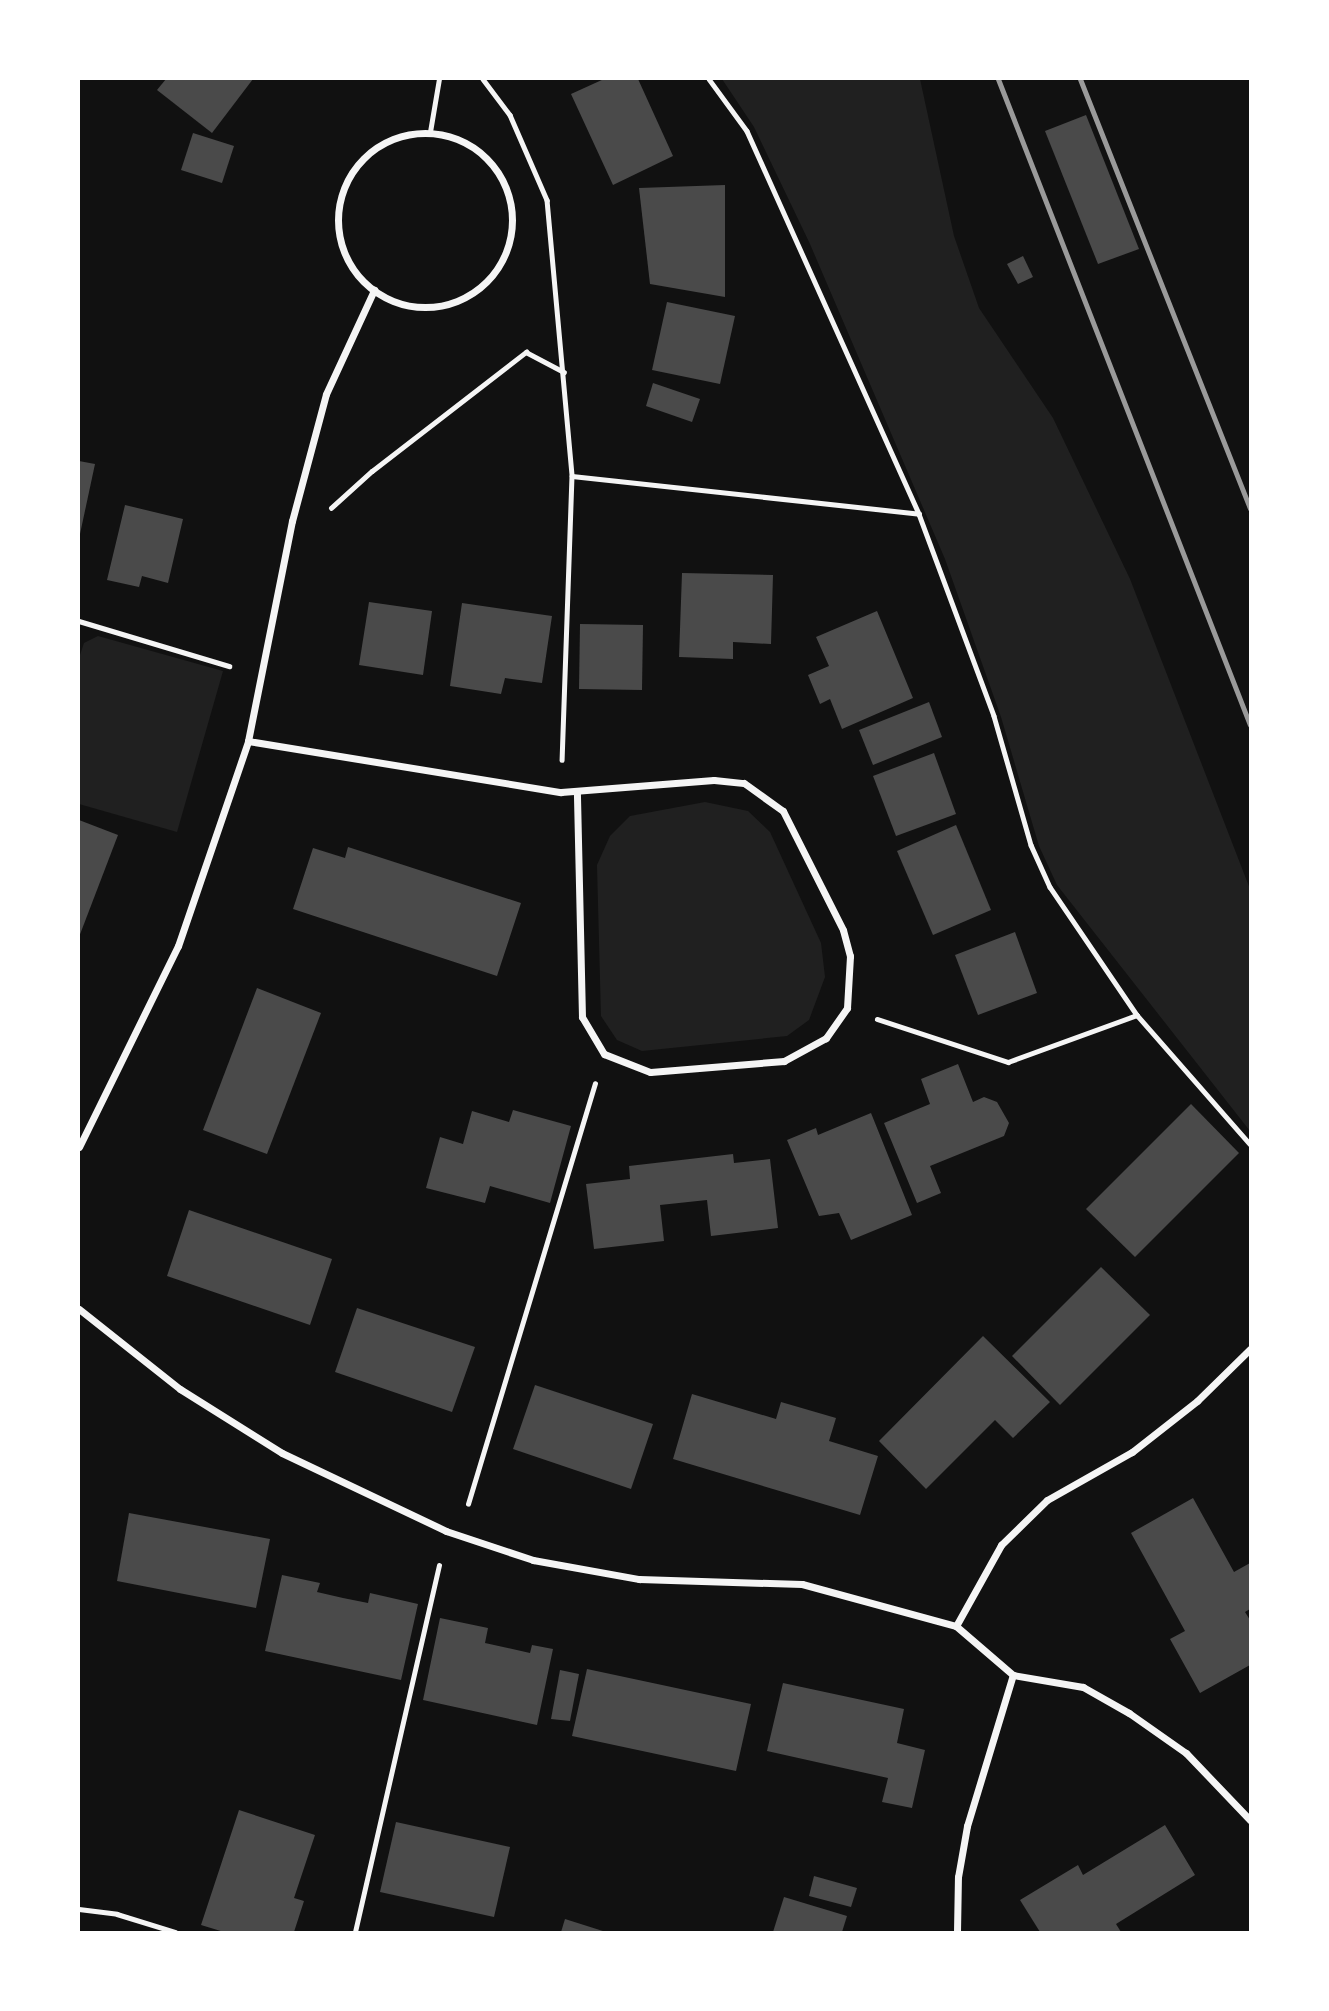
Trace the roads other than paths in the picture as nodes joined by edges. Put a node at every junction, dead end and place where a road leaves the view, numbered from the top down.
1 (374, 290) junction
2 (248, 741) junction
3 (577, 792) junction
4 (79, 1147) edge
5 (79, 1309) edge
6 (1250, 1349) edge
7 (956, 1626) junction
8 (1013, 1675) junction
9 (1250, 1820) edge
10 (957, 1932) edge

1 - 1 street
1 - 2 street
2 - 3 street
2 - 4 street
3 - 3 street
5 - 7 street
6 - 7 street
7 - 8 street
8 - 9 street
8 - 10 street

